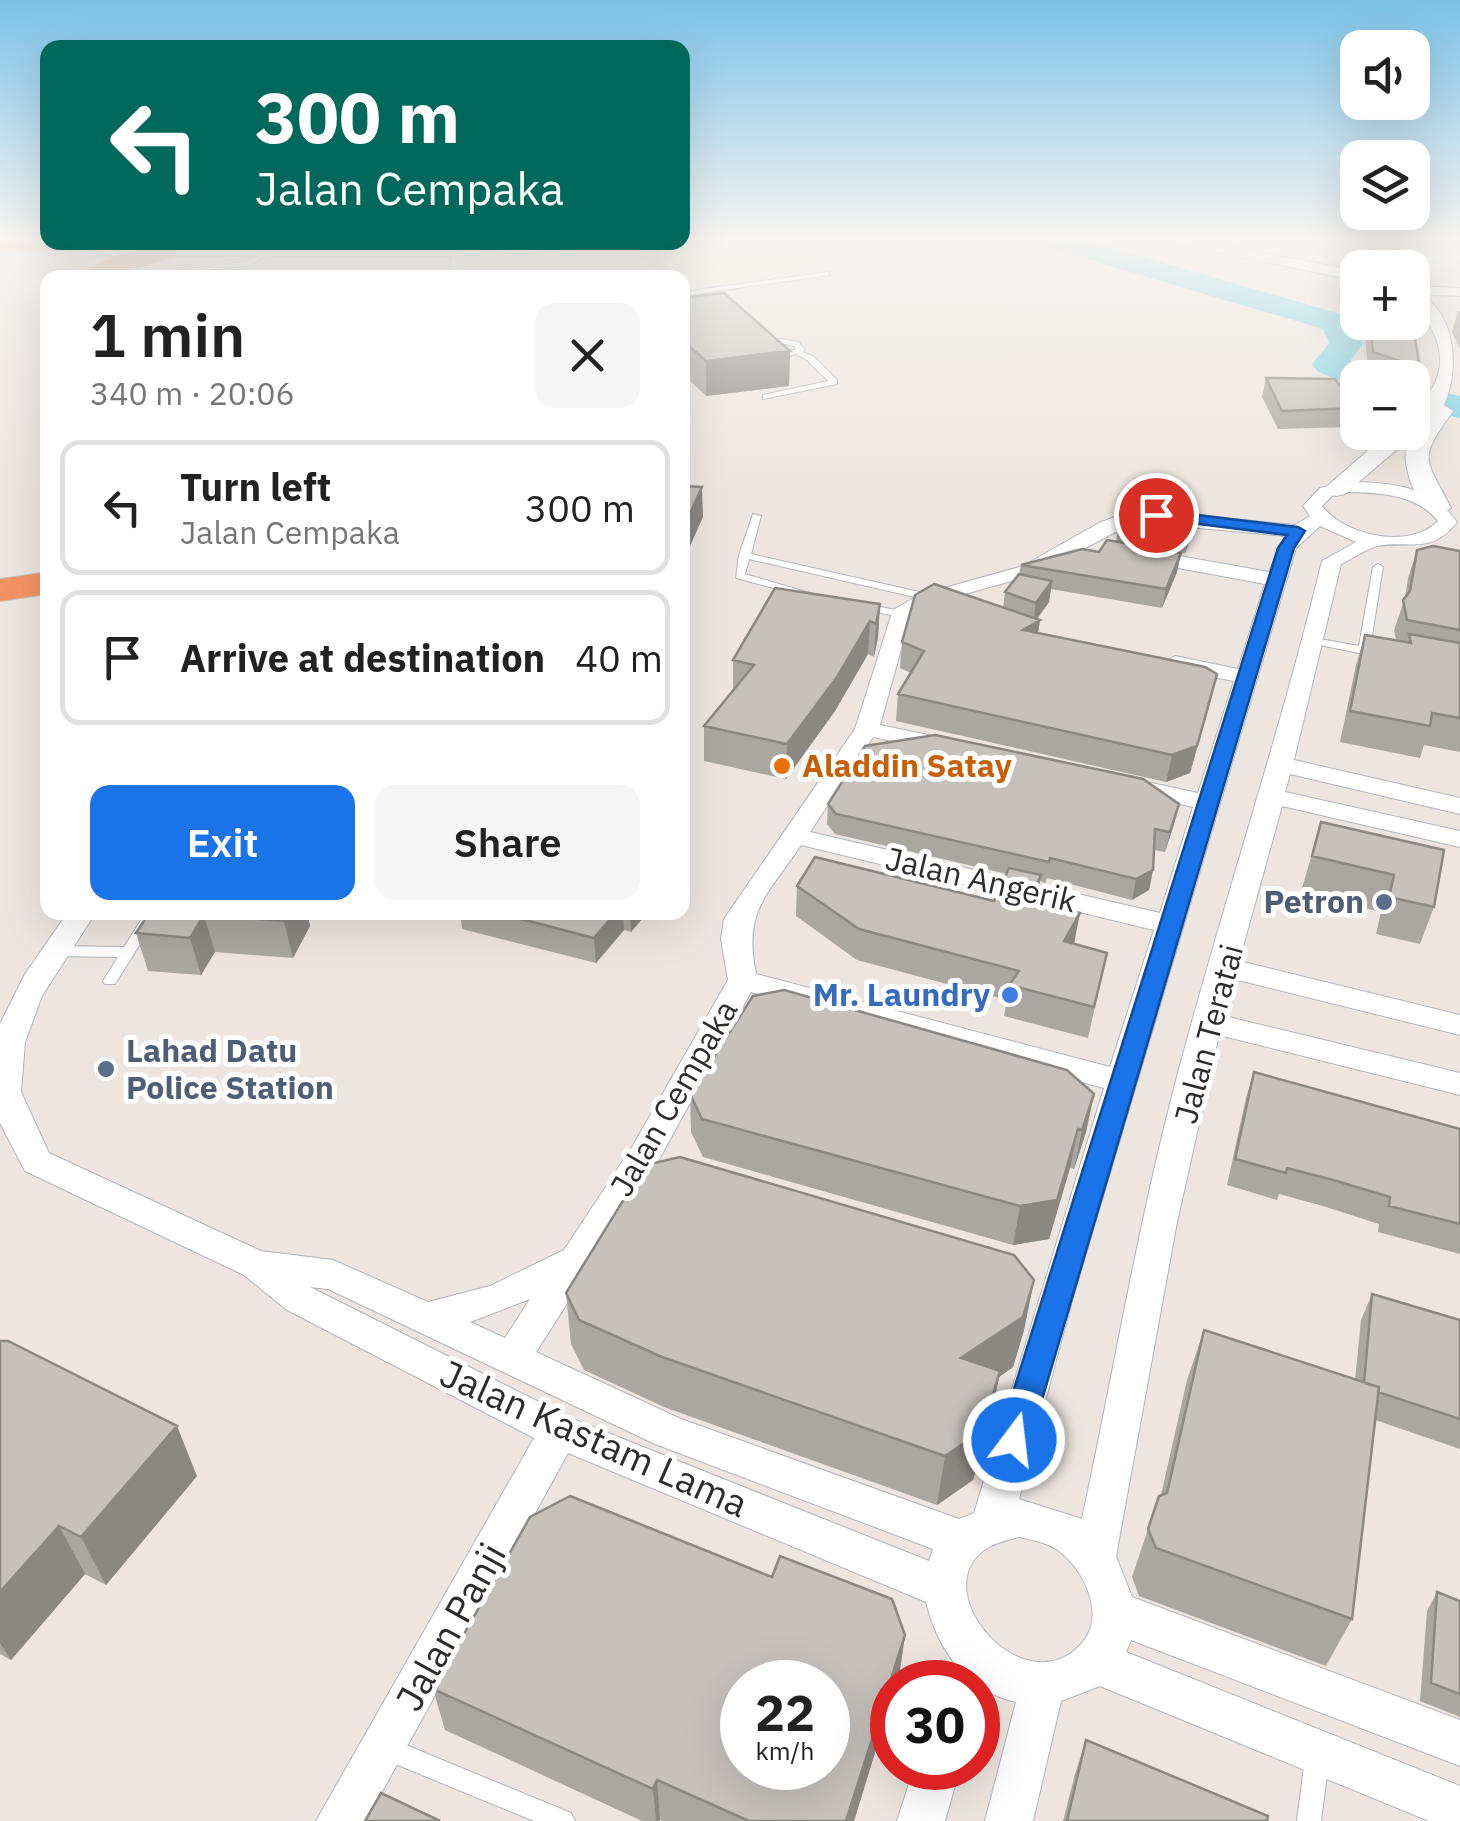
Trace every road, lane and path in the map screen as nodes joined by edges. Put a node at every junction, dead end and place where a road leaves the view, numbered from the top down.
1 (759, 331) edge
2 (1455, 341) edge
3 (772, 342) junction
4 (798, 352) junction
5 (1454, 391) edge
6 (766, 397) dead end
7 (1430, 412) edge
8 (1384, 450) edge
9 (1414, 450) edge
10 (1336, 489) junction
11 (756, 516) dead end
12 (1449, 521) edge
13 (1308, 525) junction
14 (1075, 543) junction
15 (1379, 549) junction
16 (744, 555) junction
17 (1431, 555) edge
18 (1277, 580) junction
19 (928, 596) junction
20 (823, 598) edge
21 (842, 602) edge
22 (970, 611) edge
23 (900, 614) junction
24 (1314, 641) junction
25 (1364, 651) junction
26 (1384, 655) edge
27 (1156, 660) edge
28 (1247, 677) junction
29 (867, 728) junction
30 (981, 753) edge
31 (1282, 764) junction
32 (1094, 778) edge
33 (1367, 784) junction
34 (1273, 797) junction
35 (1208, 803) junction
36 (1460, 806) edge
37 (1369, 819) junction
38 (792, 835) junction
39 (1460, 840) edge
40 (77, 920) edge
41 (148, 920) edge
42 (1171, 925) junction
43 (54, 950) junction
44 (126, 952) junction
45 (1226, 968) junction
46 (742, 980) junction
47 (110, 981) dead end
48 (1208, 1022) junction
49 (1460, 1025) edge
50 (1120, 1081) junction
51 (1460, 1084) edge
52 (644, 1156) junction
53 (682, 1169) edge
54 (577, 1258) junction
55 (257, 1265) junction
56 (1018, 1284) edge
57 (1055, 1297) junction
58 (423, 1319) junction
59 (510, 1361) junction
60 (559, 1431) junction
61 (977, 1531) junction
62 (1094, 1558) junction
63 (944, 1588) junction
64 (1115, 1612) junction
65 (965, 1660) edge
66 (1096, 1662) junction
67 (1000, 1672) edge
68 (1043, 1684) junction
69 (1460, 1743) edge
70 (384, 1748) junction
71 (1317, 1752) junction
72 (930, 1790) edge
73 (1460, 1810) edge
74 (340, 1821) edge
75 (563, 1821) edge
76 (920, 1821) edge
77 (1010, 1821) edge
78 (1309, 1821) edge

1 - 3 lane
2 - 5 street
3 - 4 lane
3 - 4 lane
4 - 6 lane
5 - 7 street
8 - 10 street
9 - 12 street
10 - 12 street
10 - 13 street, Jalan Teratai
11 - 16 lane
12 - 15 street
13 - 14 street
13 - 15 street
13 - 18 street, Jalan Teratai
14 - 18 street
14 - 19 street
15 - 17 street
15 - 24 street, Jalan Teratai
15 - 25 lane
16 - 19 lane
16 - 20 lane
18 - 28 street, Jalan Teratai
19 - 22 street
19 - 23 street
21 - 23 lane
23 - 29 street, Jalan Cempaka
24 - 25 lane
24 - 31 street, Jalan Teratai
25 - 26 lane
27 - 28 street
28 - 35 street, Jalan Teratai
29 - 30 street
29 - 38 street, Jalan Cempaka
31 - 33 street
31 - 34 street, Jalan Teratai
32 - 35 street
33 - 36 street
33 - 37 street
34 - 37 street
34 - 45 street, Jalan Teratai
35 - 42 street, Jalan Teratai
37 - 39 street
38 - 42 street, Jalan Angerik
38 - 46 street, Jalan Cempaka
40 - 43 street, Jalan Kastam Lama
41 - 44 lane
42 - 50 street, Jalan Teratai
43 - 44 lane
43 - 55 street, Jalan Kastam Lama
44 - 47 lane
45 - 48 street, Jalan Teratai
45 - 49 street
46 - 50 street
46 - 52 street, Jalan Cempaka
48 - 51 street
48 - 62 street, Jalan Teratai
50 - 57 street, Jalan Teratai
52 - 53 street
52 - 54 street, Jalan Cempaka
54 - 58 street
54 - 59 street, Jalan Cempaka
55 - 58 street, Jalan Kastam Lama
55 - 60 street, Jalan Kastam Lama
56 - 57 street
57 - 61 street, Jalan Teratai
58 - 59 street, Jalan Kastam Lama
59 - 61 street, Jalan Kastam Lama
60 - 63 street, Jalan Kastam Lama
60 - 70 street, Jalan Panji
61 - 62 street
61 - 63 street
62 - 64 street
63 - 65 street
64 - 66 street
64 - 69 street
66 - 68 street
66 - 71 street
67 - 68 street
68 - 77 street
70 - 74 street, Jalan Panji
70 - 75 lane
71 - 73 street
71 - 78 lane
72 - 76 street

